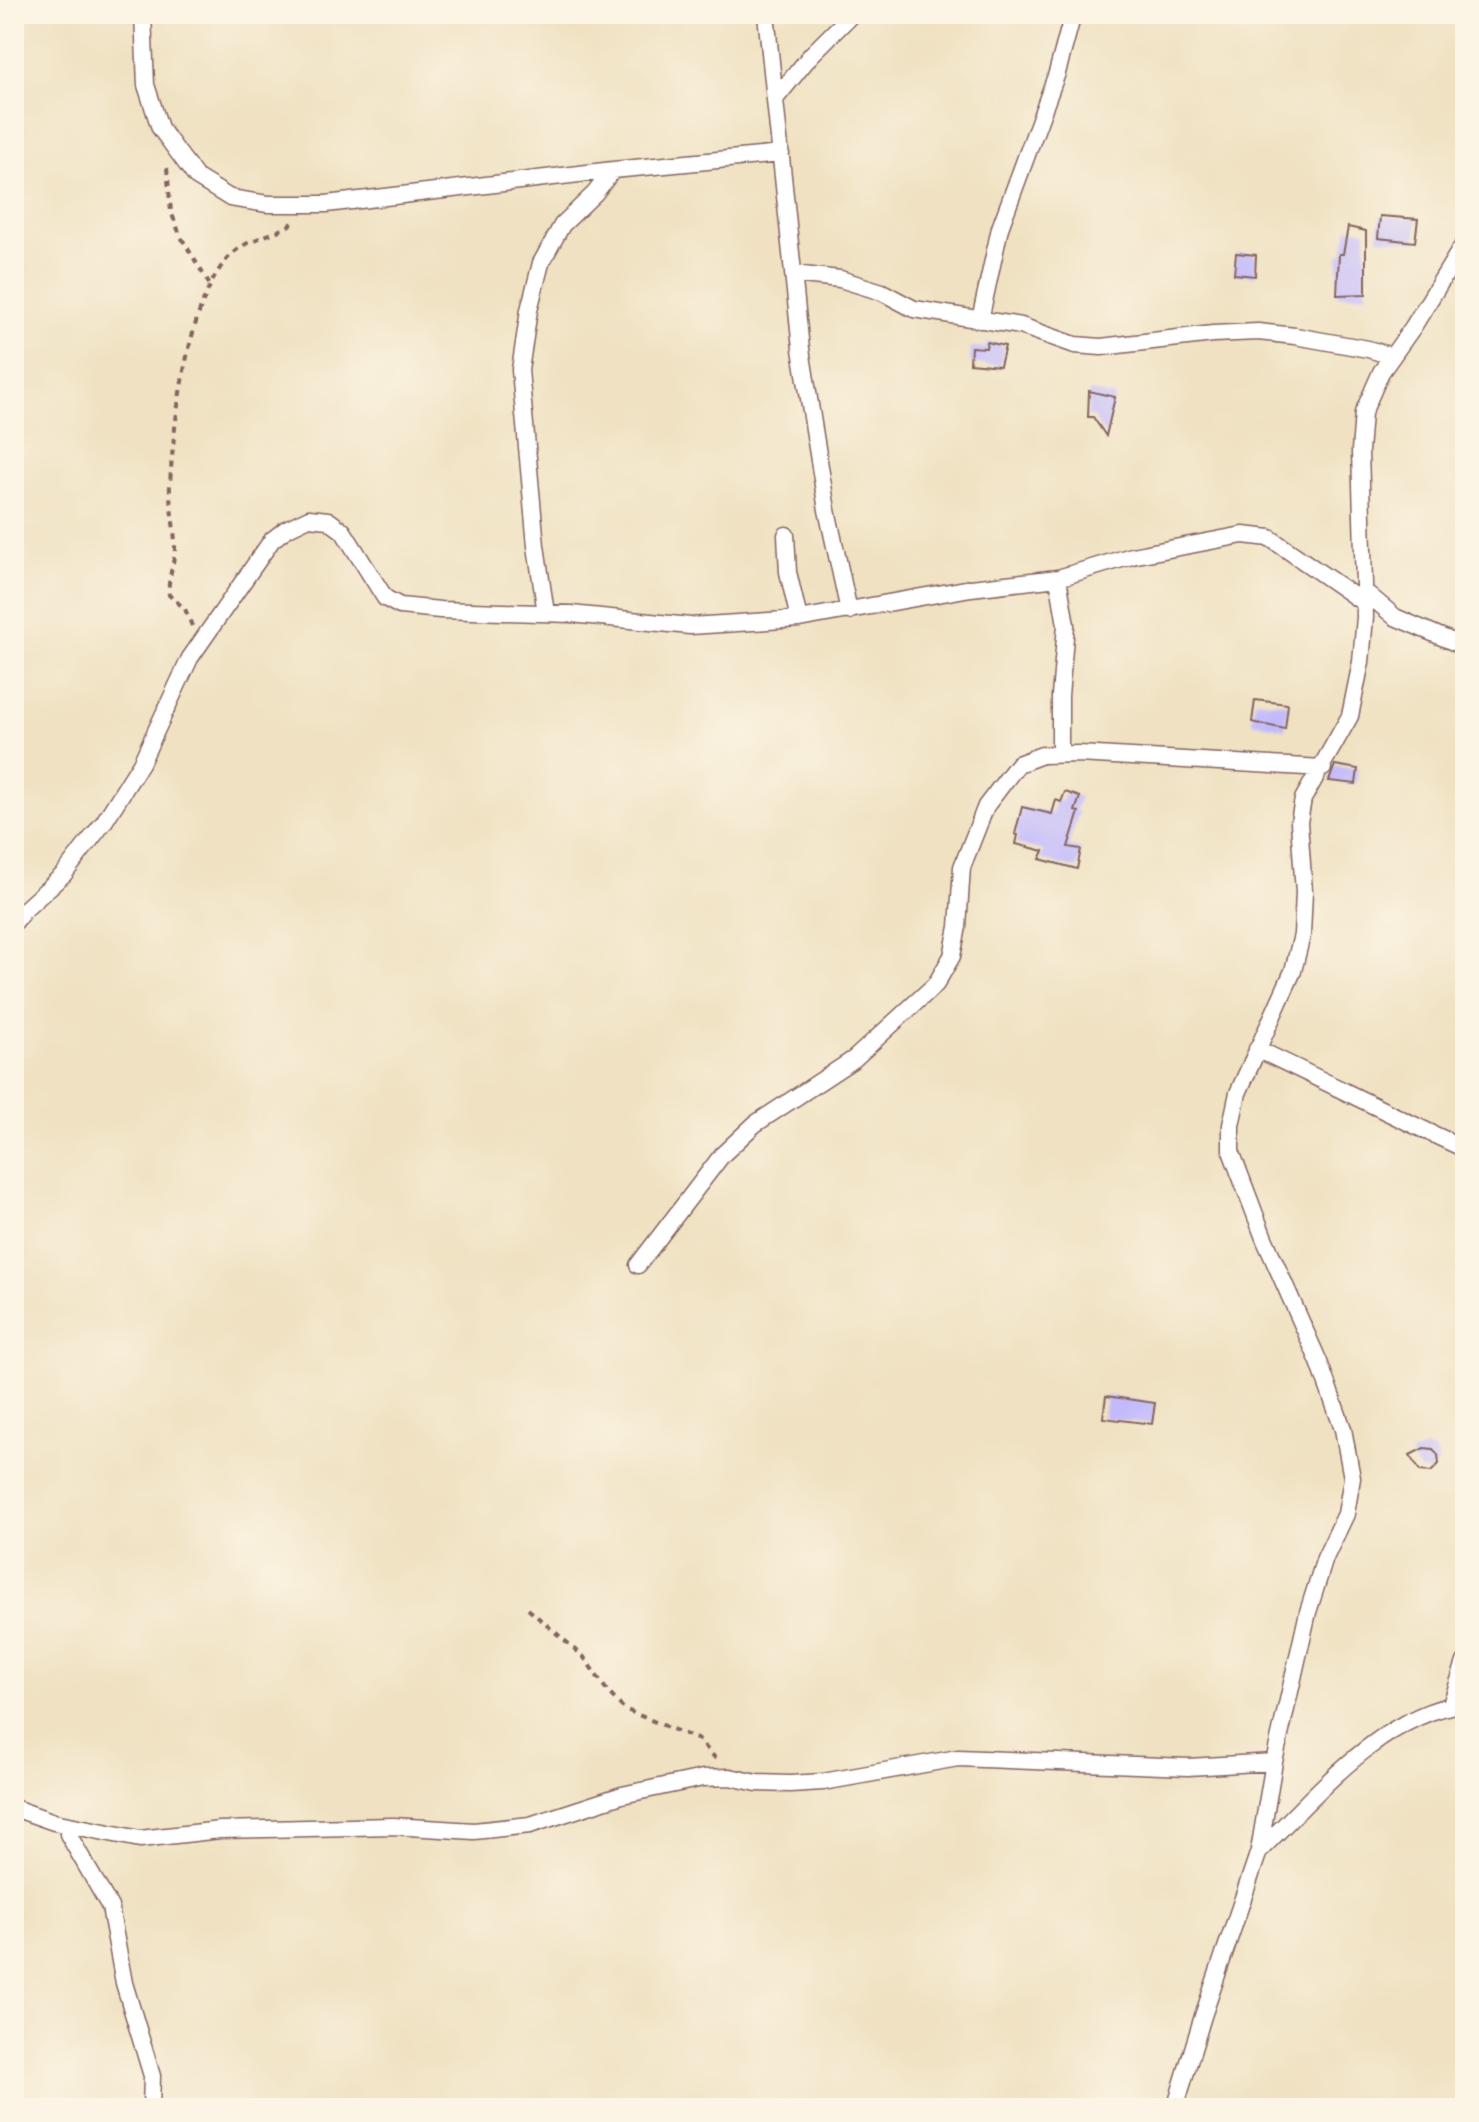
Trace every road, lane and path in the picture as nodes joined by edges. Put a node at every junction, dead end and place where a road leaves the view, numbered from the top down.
1 (143, 14) edge
2 (766, 14) edge
3 (852, 14) edge
4 (1073, 14) edge
5 (776, 98) junction
6 (167, 137) junction
7 (781, 154) junction
8 (613, 170) junction
9 (318, 205) junction
10 (1465, 242) edge
11 (793, 274) junction
12 (211, 287) junction
13 (980, 320) junction
14 (1392, 356) junction
15 (786, 535) dead end
16 (1058, 578) junction
17 (1364, 597) junction
18 (849, 611) junction
19 (546, 613) junction
20 (799, 619) junction
21 (1465, 647) edge
22 (196, 650) junction
23 (1060, 754) junction
24 (1323, 768) junction
25 (14, 923) edge
26 (1257, 1049) junction
27 (1465, 1149) edge
28 (638, 1265) dead end
29 (528, 1609) dead end
30 (1465, 1662) edge
31 (1458, 1704) edge
32 (1274, 1762) junction
33 (730, 1777) junction
34 (14, 1808) edge
35 (68, 1834) dead end
36 (1259, 1851) junction
37 (151, 2108) edge
38 (1175, 2108) edge

1 - 6 street
2 - 5 street
3 - 5 street
4 - 13 street
5 - 7 street
6 - 9 street
6 - 12 path
7 - 8 street
7 - 11 street
8 - 9 street
8 - 19 street
9 - 12 path
10 - 14 street
11 - 13 street
11 - 18 street
12 - 22 path
13 - 14 street
14 - 17 street
15 - 20 street
16 - 17 street
16 - 18 street
16 - 23 street
17 - 21 street
17 - 24 street
18 - 20 street
19 - 20 street
19 - 22 street
22 - 25 street
23 - 24 street
23 - 28 street
24 - 26 street
26 - 27 street
26 - 32 street
29 - 33 path
30 - 31 street
31 - 36 street
32 - 33 street
32 - 36 street
33 - 34 street
35 - 37 street
36 - 38 street

